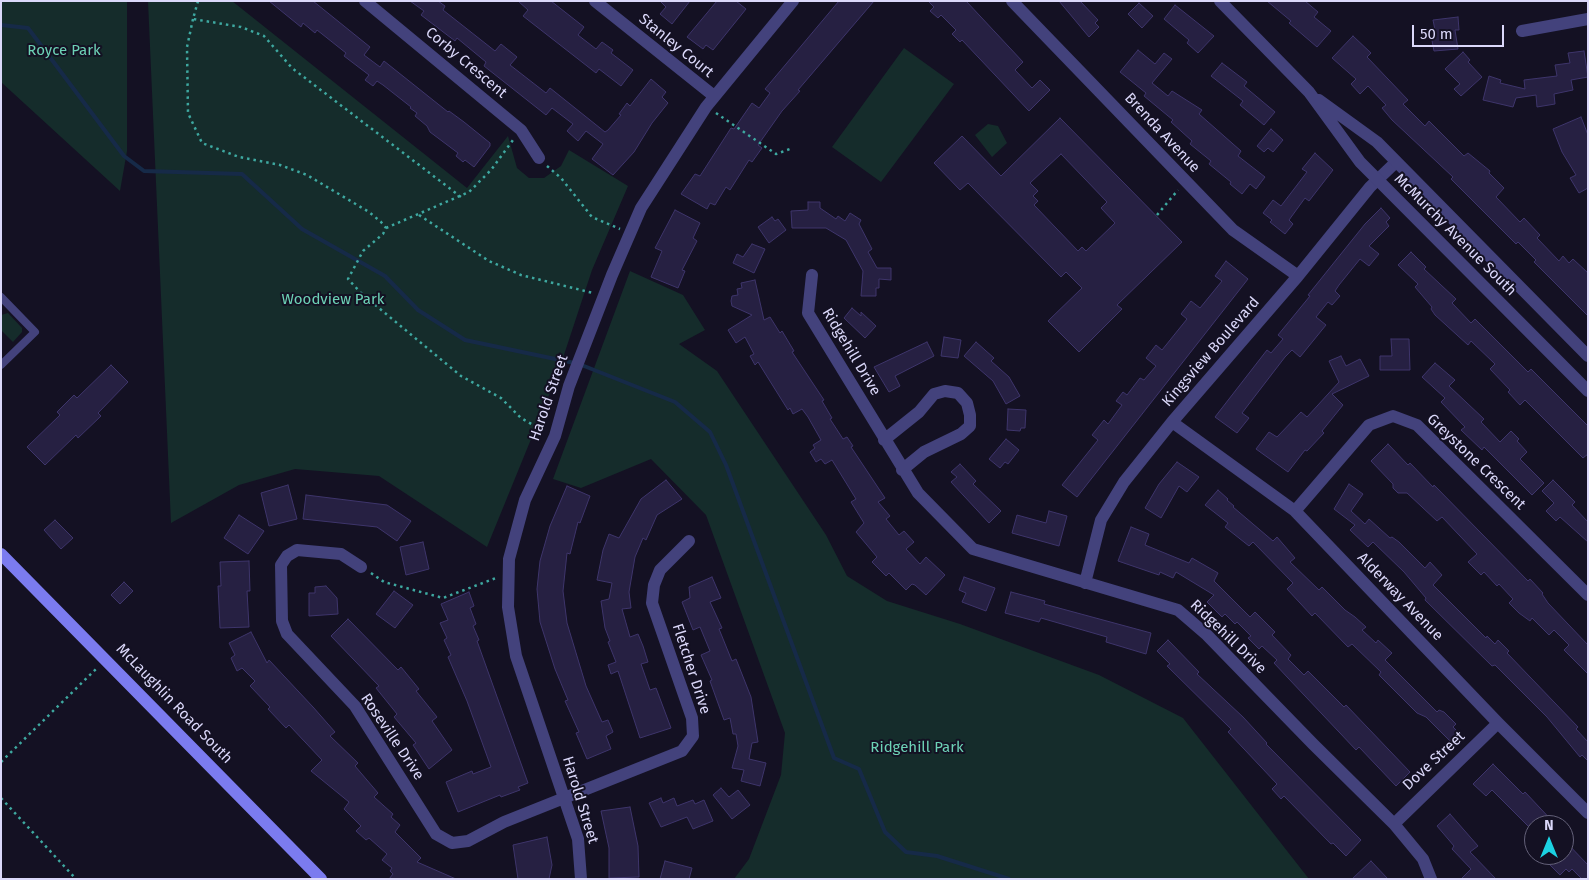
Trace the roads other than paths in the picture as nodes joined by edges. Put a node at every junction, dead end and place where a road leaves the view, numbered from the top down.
1 (365, 1) edge
2 (595, 1) edge
3 (793, 1) edge
4 (1012, 1) edge
5 (1220, 1) edge
6 (1588, 19) edge
7 (1522, 30) dead end
8 (1309, 92) junction
9 (710, 102) junction
10 (539, 158) road end
11 (1396, 162) junction
12 (1377, 180) junction
13 (812, 275) dead end
14 (1298, 276) junction
15 (1, 297) edge
16 (1588, 356) edge
17 (1, 365) edge
18 (1588, 391) edge
19 (1172, 422) junction
20 (884, 440) junction
21 (902, 470) junction
22 (1294, 511) junction
23 (689, 541) dead end
24 (1, 554) edge
25 (361, 567) road end
26 (1085, 583) junction
27 (1588, 595) edge
28 (1498, 723) junction
29 (565, 798) junction
30 (1588, 813) edge
31 (1394, 824) junction
32 (321, 879) edge
33 (581, 879) edge
34 (1431, 879) edge

1 - 10 street, Corby Crescent
2 - 9 street, Stanley Court
3 - 9 street, Harold Street
4 - 14 street, Brenda Avenue
5 - 8 street, McMurchy Avenue South
6 - 7 street
8 - 11 street, McMurchy Avenue South
8 - 12 street, McMurchy Avenue South
9 - 29 street, Harold Street
11 - 12 street, Kingsview Boulevard
11 - 16 street, McMurchy Avenue South
12 - 14 street, Kingsview Boulevard
12 - 18 street, McMurchy Avenue South
13 - 20 street, Ridgehill Drive
14 - 19 street, Kingsview Boulevard
15 - 17 lane
19 - 22 street, Alderway Avenue
19 - 26 street, Kingsview Boulevard
20 - 21 street, Ridgehill Drive
20 - 21 street
21 - 26 street, Ridgehill Drive
22 - 27 street, Greystone Crescent
22 - 28 street, Alderway Avenue
23 - 29 street, Fletcher Drive
24 - 32 main road, McLaughlin Road South
25 - 29 street, Roseville Drive
26 - 31 street, Ridgehill Drive
28 - 30 street, Alderway Avenue
28 - 31 street, Dove Street
29 - 33 street, Harold Street
31 - 34 street, Ridgehill Drive

